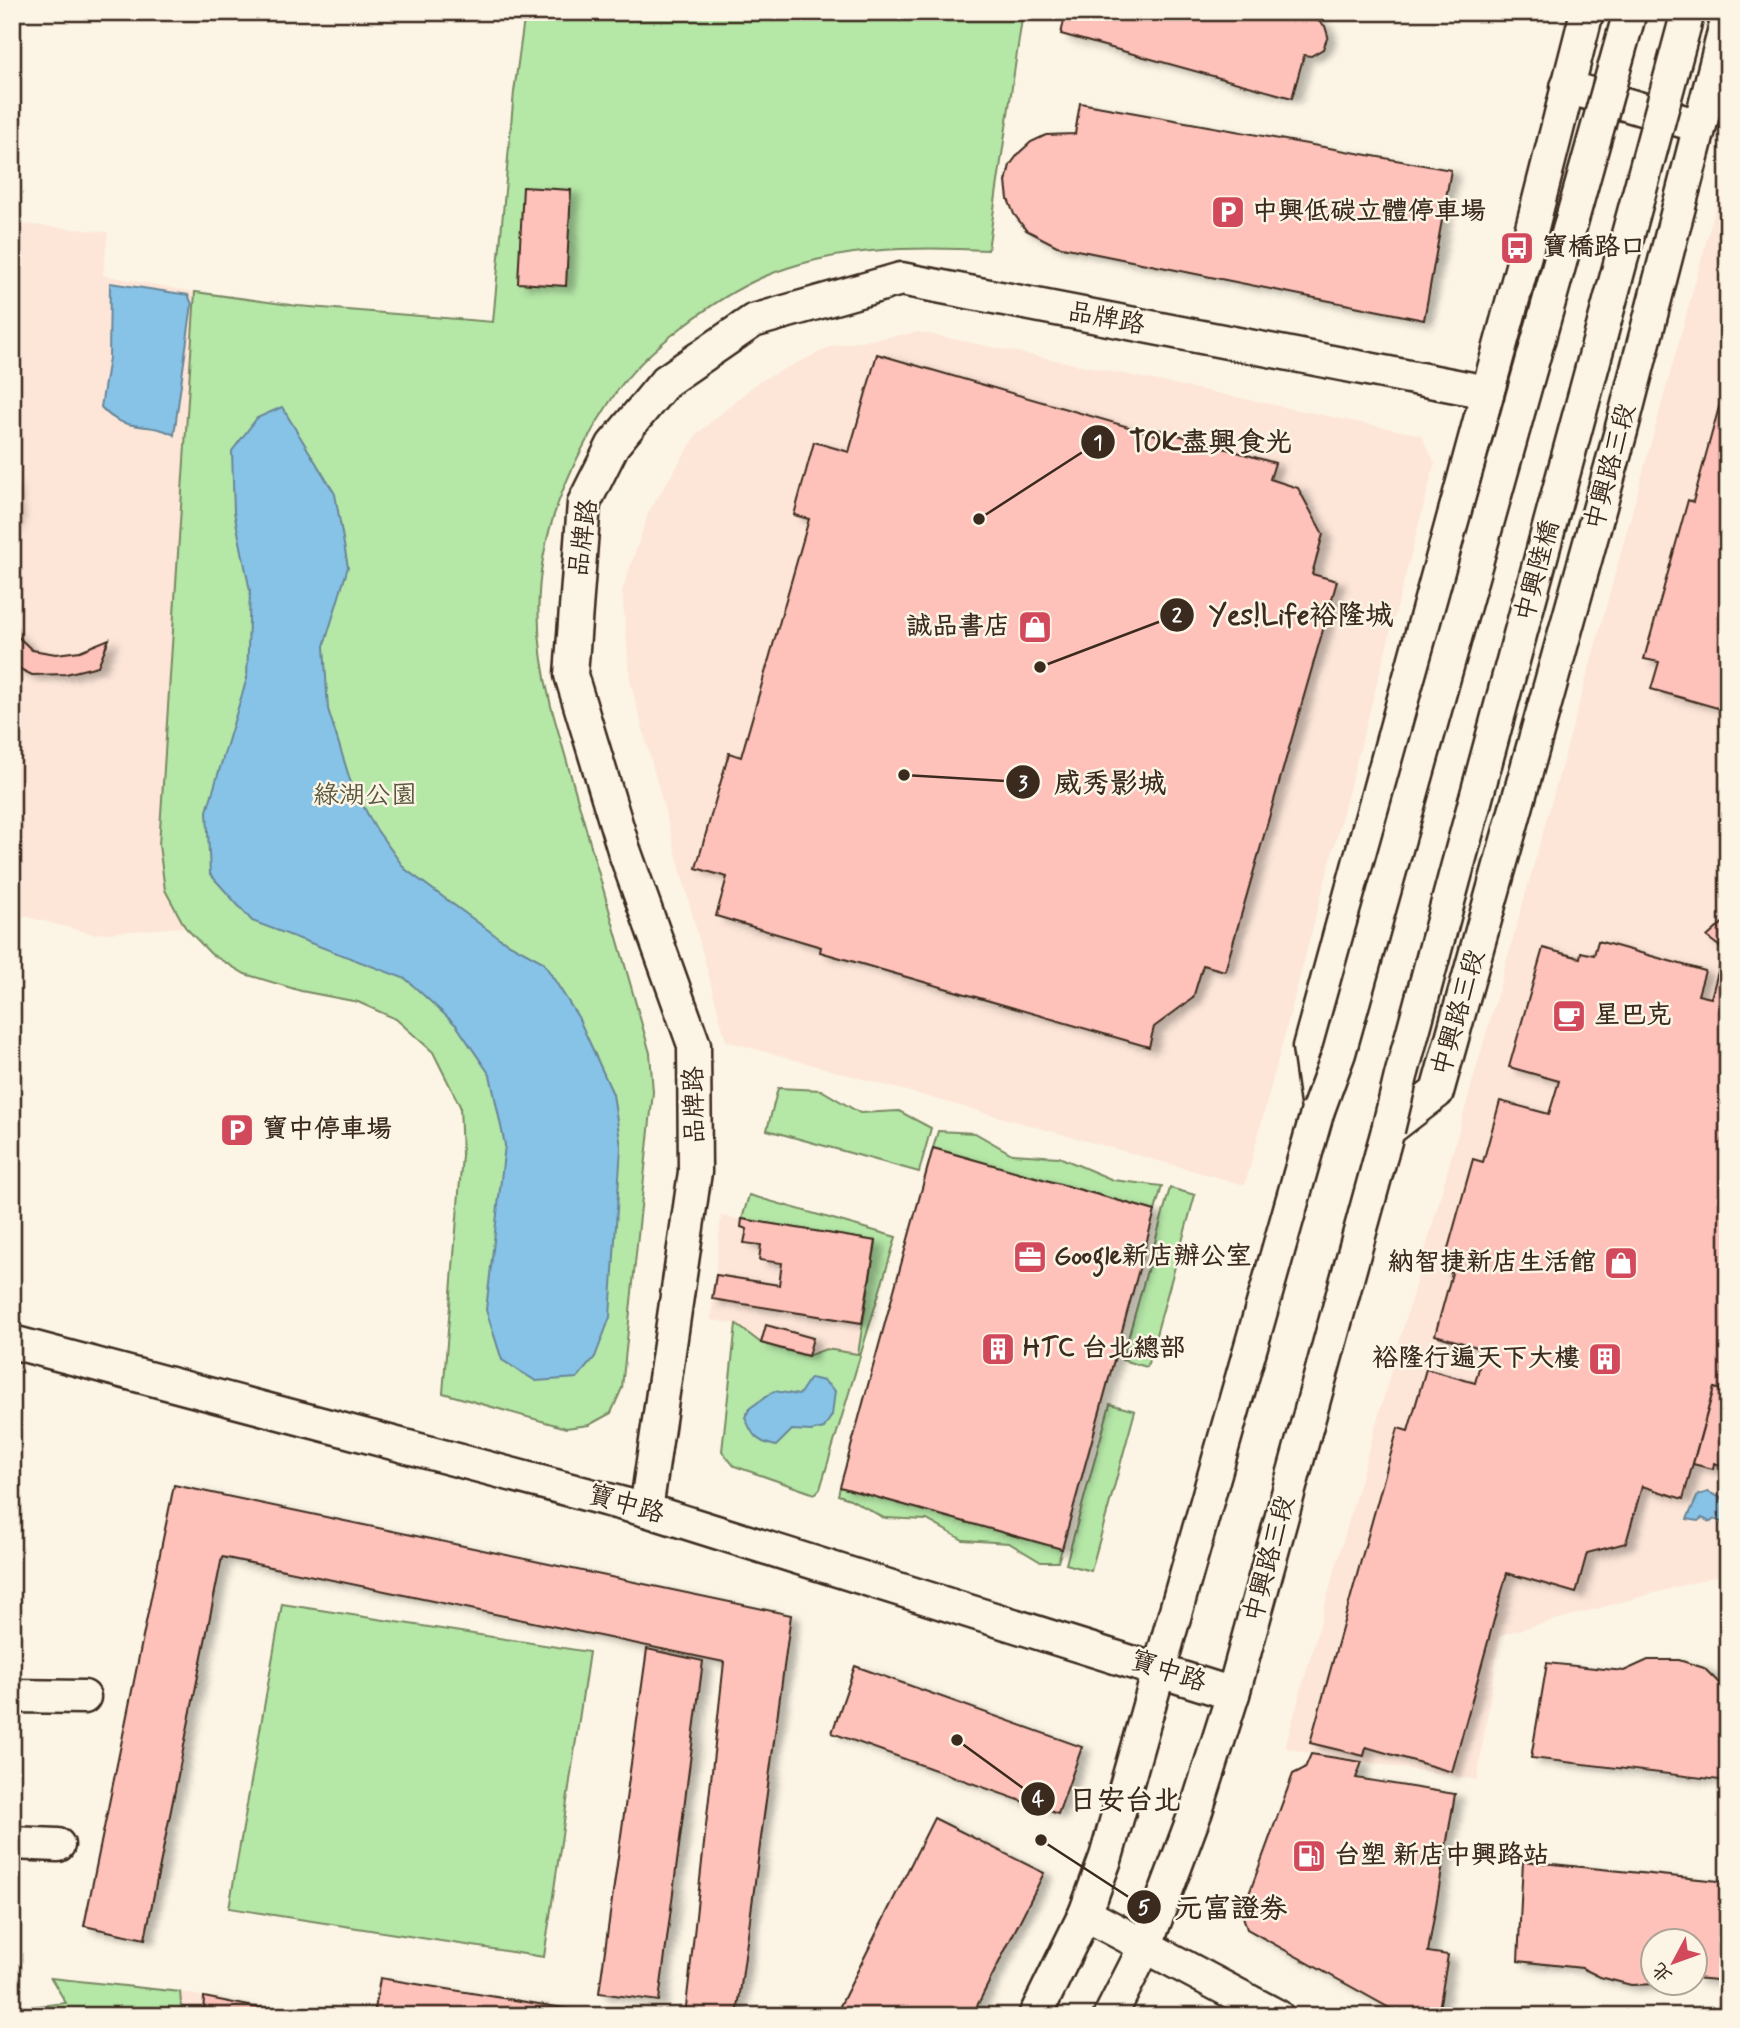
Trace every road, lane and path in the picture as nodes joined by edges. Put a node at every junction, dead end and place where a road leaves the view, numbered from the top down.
1 (1587, 12) edge
2 (1630, 12) edge
3 (1688, 12) edge
4 (1728, 17) edge
5 (1567, 87) junction
6 (1699, 126) junction
7 (1487, 393) junction
8 (1318, 1110) junction
9 (1388, 1130) junction
10 (12, 1342) edge
11 (646, 1510) junction
12 (1161, 1669) junction
13 (1233, 1694) junction
14 (12, 1696) edge
15 (84, 1697) dead end
16 (12, 1843) edge
17 (58, 1845) dead end
18 (1085, 1914) junction
19 (1146, 1945) junction
20 (1035, 2016) edge
21 (1110, 2016) edge
22 (1277, 2016) edge

1 - 5 street
2 - 8 street, bridge
3 - 9 street, 中興陸橋, bridge
4 - 6 street, 中興路三段
5 - 6 street
5 - 7 street
6 - 9 street, 中興路三段
7 - 8 street
7 - 11 street, 品牌路
8 - 12 street
9 - 13 street, 中興路三段
10 - 11 street, 寶中路
11 - 12 street, 寶中路
12 - 13 street, 寶中路
12 - 18 street
13 - 19 street, 中興路三段
14 - 15 street
16 - 17 street
18 - 19 street
18 - 20 street
19 - 21 street, 中興路三段
19 - 22 street

